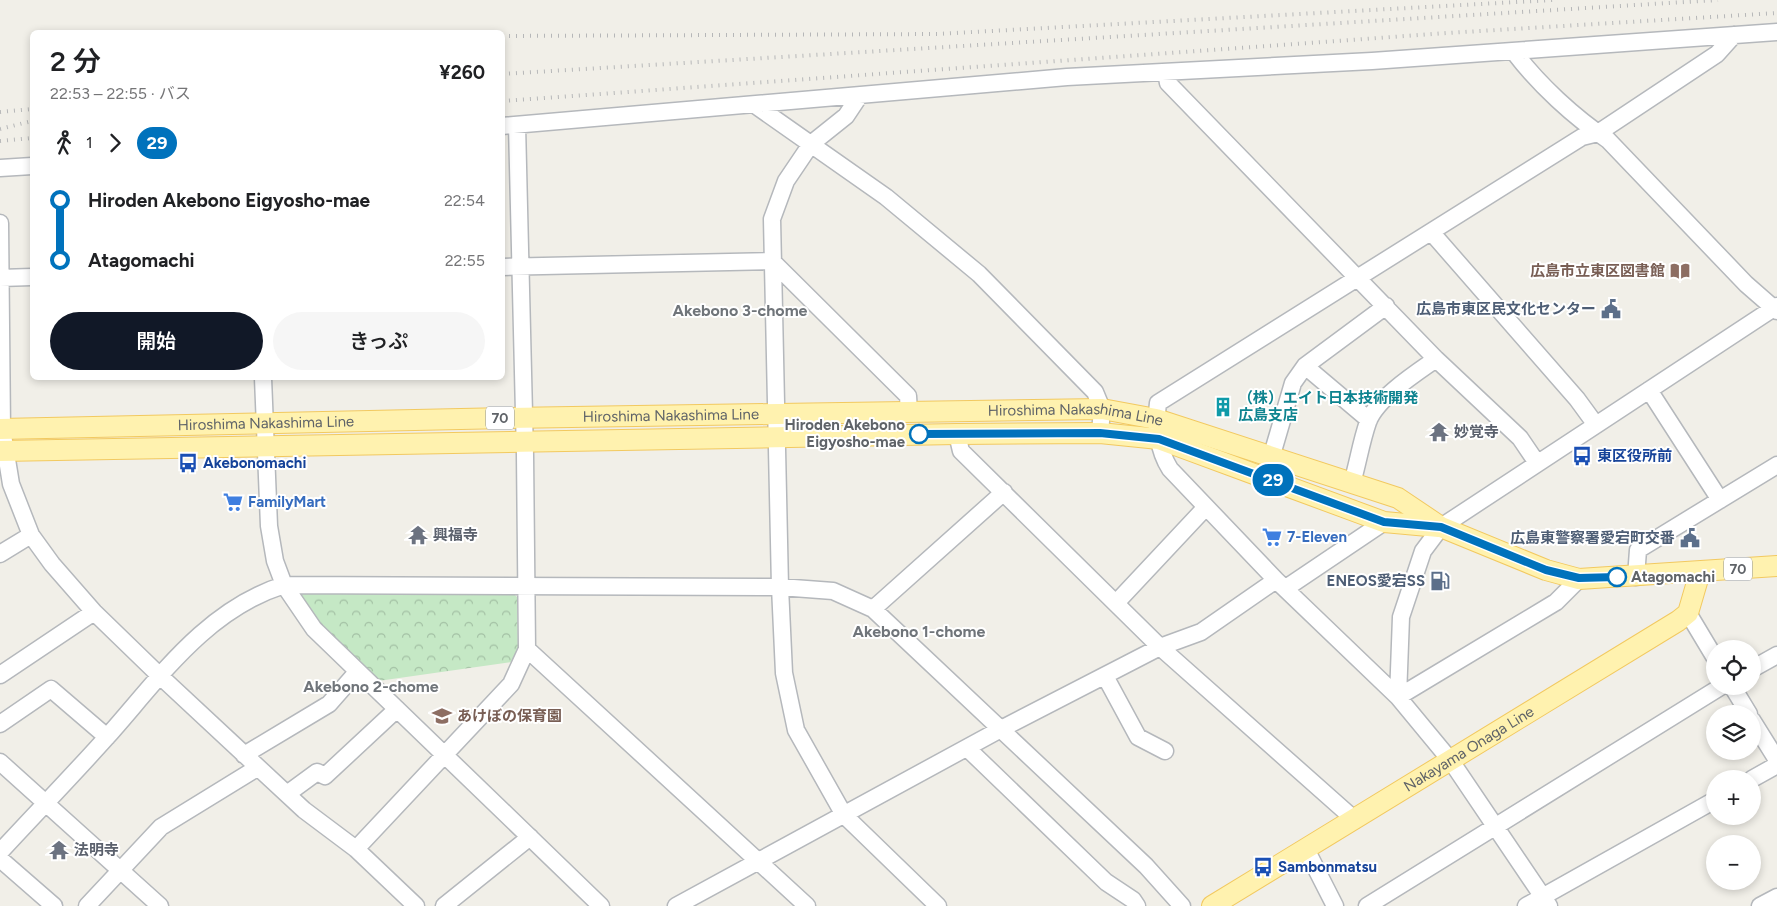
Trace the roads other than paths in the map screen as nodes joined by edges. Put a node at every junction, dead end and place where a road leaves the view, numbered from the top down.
1 (1777, 32) edge
2 (1734, 35) junction
3 (1514, 52) junction
4 (1166, 72) junction
5 (860, 95) junction
6 (755, 105) junction
7 (510, 125) edge
8 (1598, 133) junction
9 (811, 144) junction
10 (30, 166) edge
11 (0, 168) edge
12 (0, 223) edge
13 (1432, 233) junction
14 (772, 261) junction
15 (520, 266) junction
16 (505, 267) edge
17 (30, 277) edge
18 (0, 278) edge
19 (1359, 278) junction
20 (1386, 306) junction
21 (1776, 307) edge
22 (1436, 359) junction
23 (1305, 366) junction
24 (263, 380) edge
25 (1649, 390) junction
26 (1102, 410) junction
27 (909, 412) junction
28 (776, 414) junction
29 (524, 418) junction
30 (1156, 419) junction
31 (1369, 420) junction
32 (264, 424) junction
33 (1596, 425) junction
34 (1, 429) edge
35 (1100, 433) junction
36 (957, 434) junction
37 (777, 437) junction
38 (1159, 439) junction
39 (525, 441) junction
40 (266, 446) junction
41 (3, 451) edge
42 (1271, 458) junction
43 (1536, 463) junction
44 (1777, 465) edge
45 (1352, 483) junction
46 (1004, 492) junction
47 (1720, 500) junction
48 (1206, 507) junction
49 (1384, 522) junction
50 (1441, 527) junction
51 (31, 535) junction
52 (0, 554) edge
53 (1777, 566) edge
54 (1700, 572) junction
55 (1636, 577) junction
56 (1579, 578) junction
57 (1281, 584) junction
58 (284, 586) junction
59 (527, 586) junction
60 (780, 587) junction
61 (1116, 603) junction
62 (873, 609) junction
63 (94, 612) junction
64 (1688, 613) junction
65 (1706, 643) edge
66 (1160, 647) junction
67 (527, 649) junction
68 (1777, 655) edge
69 (1761, 664) edge
70 (357, 672) junction
71 (0, 675) edge
72 (159, 675) junction
73 (1105, 676) junction
74 (1708, 695) edge
75 (1398, 697) junction
76 (397, 709) junction
77 (0, 724) edge
78 (1001, 729) junction
79 (1761, 734) edge
80 (107, 737) junction
81 (967, 748) junction
82 (1165, 751) dead end
83 (244, 755) junction
84 (443, 755) junction
85 (1777, 760) edge
86 (1451, 761) junction
87 (0, 762) edge
88 (1777, 765) edge
89 (257, 768) junction
90 (1761, 774) edge
91 (287, 794) junction
92 (45, 803) junction
93 (1706, 805) edge
94 (844, 815) junction
95 (1355, 820) junction
96 (1497, 828) junction
97 (530, 837) junction
98 (356, 849) junction
99 (1306, 849) junction
100 (0, 852) edge
101 (0, 859) edge
102 (759, 861) junction
103 (121, 871) junction
104 (1777, 896) edge
105 (1546, 901) edge
106 (54, 906) edge
107 (87, 906) edge
108 (160, 906) edge
109 (416, 906) edge
110 (444, 906) edge
111 (602, 906) edge
112 (676, 906) edge
113 (807, 906) edge
114 (938, 906) edge
115 (1137, 906) edge
116 (1182, 906) edge
117 (1212, 906) edge
118 (1336, 906) edge
119 (1367, 906) edge
120 (1526, 906) edge
121 (1760, 906) edge

1 - 2 street
2 - 3 street
2 - 8 street
3 - 4 street
3 - 8 street
4 - 5 street
4 - 19 street
5 - 6 street
5 - 9 street
6 - 7 street
6 - 9 street
7 - 15 street
8 - 13 street
8 - 21 street
9 - 14 street
9 - 26 street
10 - 11 street
12 - 18 street
13 - 19 street
13 - 33 street
14 - 15 street
14 - 27 street
14 - 28 street
15 - 16 street
15 - 29 street
17 - 18 street
18 - 34 street
19 - 20 street
19 - 30 street
20 - 22 street
20 - 23 street
21 - 25 street
22 - 31 street
22 - 43 street
23 - 31 street
23 - 42 street
24 - 32 street
25 - 33 street
25 - 47 street
26 - 27 main road, Hiroshima Nakashima Line / 70
26 - 30 main road, Hiroshima Nakashima Line / 70
26 - 35 street
27 - 28 main road, Hiroshima Nakashima Line / 70
28 - 29 main road, Hiroshima Nakashima Line / 70
28 - 37 street
29 - 32 main road, Hiroshima Nakashima Line / 70
29 - 39 street
30 - 38 street
30 - 42 main road, Hiroshima Nakashima Line / 70
31 - 45 street
32 - 34 main road, Hiroshima Nakashima Line / 70
32 - 40 street
33 - 43 street
34 - 41 street
35 - 36 main road, Hiroshima Nakashima Line / 70
35 - 38 main road, Hiroshima Nakashima Line / 70
36 - 37 main road, Hiroshima Nakashima Line / 70
36 - 46 street
37 - 39 main road, Hiroshima Nakashima Line / 70
37 - 60 street
38 - 48 street
38 - 49 main road, Hiroshima Nakashima Line / 70
39 - 40 main road, Hiroshima Nakashima Line / 70
39 - 59 street
40 - 41 main road, Hiroshima Nakashima Line / 70
40 - 58 street
41 - 51 street
42 - 45 main road, Hiroshima Nakashima Line / 70
43 - 50 street
44 - 47 street
45 - 50 main road, Hiroshima Nakashima Line / 70
46 - 61 street
46 - 62 street
47 - 55 street
48 - 57 street
48 - 61 street
49 - 50 main road, Hiroshima Nakashima Line / 70
49 - 57 street
50 - 56 main road, Hiroshima Nakashima Line / 70
50 - 75 street
51 - 52 street
51 - 63 street
53 - 54 main road, Hiroshima Nakashima Line / 70
54 - 55 main road, Hiroshima Nakashima Line / 70
54 - 64 main road
55 - 56 main road, Hiroshima Nakashima Line / 70
56 - 75 street
57 - 66 street
57 - 75 street
58 - 59 street
58 - 70 street
58 - 72 street
59 - 60 street
59 - 67 street
60 - 62 street
60 - 94 street
61 - 66 street
62 - 78 street
63 - 71 street
63 - 72 street
64 - 65 street
64 - 86 main road, Nakayama Onaga Line
66 - 73 street
66 - 95 street
67 - 84 street
67 - 102 street
68 - 69 street
70 - 76 street
70 - 83 street
72 - 80 street
72 - 83 street
73 - 78 street
73 - 82 street
74 - 96 street
75 - 86 street
76 - 84 street
76 - 91 street
77 - 80 street
78 - 81 street
78 - 116 street
79 - 85 street
80 - 92 street
81 - 94 street
81 - 115 street
83 - 89 street
84 - 97 street
84 - 98 street
86 - 95 main road, Nakayama Onaga Line
86 - 96 street
87 - 92 street
88 - 90 street
89 - 91 street
89 - 103 street
91 - 98 street
92 - 100 street
92 - 103 street
93 - 105 street
94 - 102 street
94 - 114 street
95 - 99 main road, Nakayama Onaga Line
96 - 105 street
96 - 119 street
97 - 110 street
97 - 111 street
98 - 109 street
99 - 117 main road, Nakayama Onaga Line
99 - 118 street
101 - 106 street
102 - 112 street
102 - 113 street
103 - 107 street
103 - 108 street
104 - 121 street
105 - 120 street

